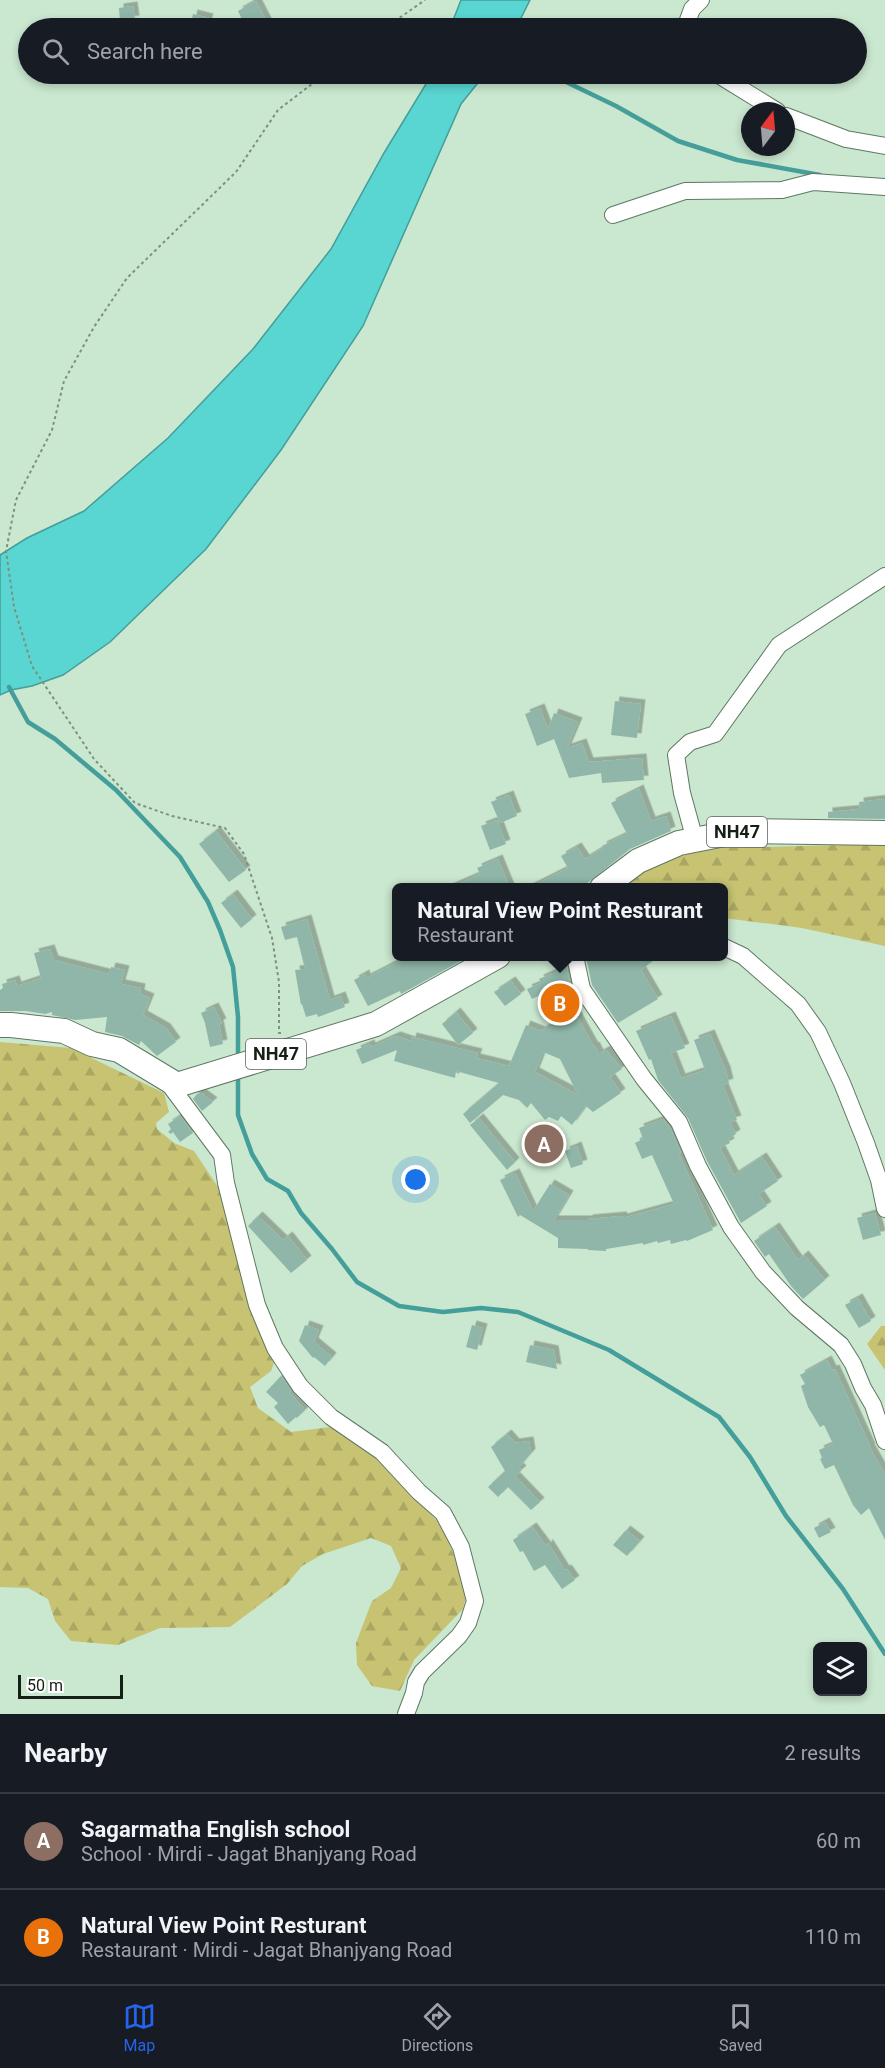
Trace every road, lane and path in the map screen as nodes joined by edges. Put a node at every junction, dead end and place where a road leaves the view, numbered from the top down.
1 (424, 0) edge
2 (701, 0) edge
3 (400, 18) edge
4 (689, 18) edge
5 (313, 84) edge
6 (733, 84) edge
7 (762, 102) edge
8 (795, 120) edge
9 (885, 146) edge
10 (885, 187) edge
11 (613, 216) dead end
12 (885, 576) edge
13 (885, 833) edge
14 (695, 840) junction
15 (609, 883) edge
16 (728, 949) edge
17 (491, 961) edge
18 (576, 961) edge
19 (0, 1025) edge
20 (288, 1033) dead end
21 (170, 1081) junction
22 (885, 1209) edge
23 (885, 1441) edge
24 (406, 1714) edge

1 - 3 path
2 - 4 street
5 - 20 path
6 - 7 street
8 - 9 street
10 - 11 street
12 - 14 street
13 - 14 highway, NH47
14 - 15 highway, NH47
16 - 22 street
17 - 21 highway, NH47
18 - 23 street
19 - 21 highway
21 - 24 street

